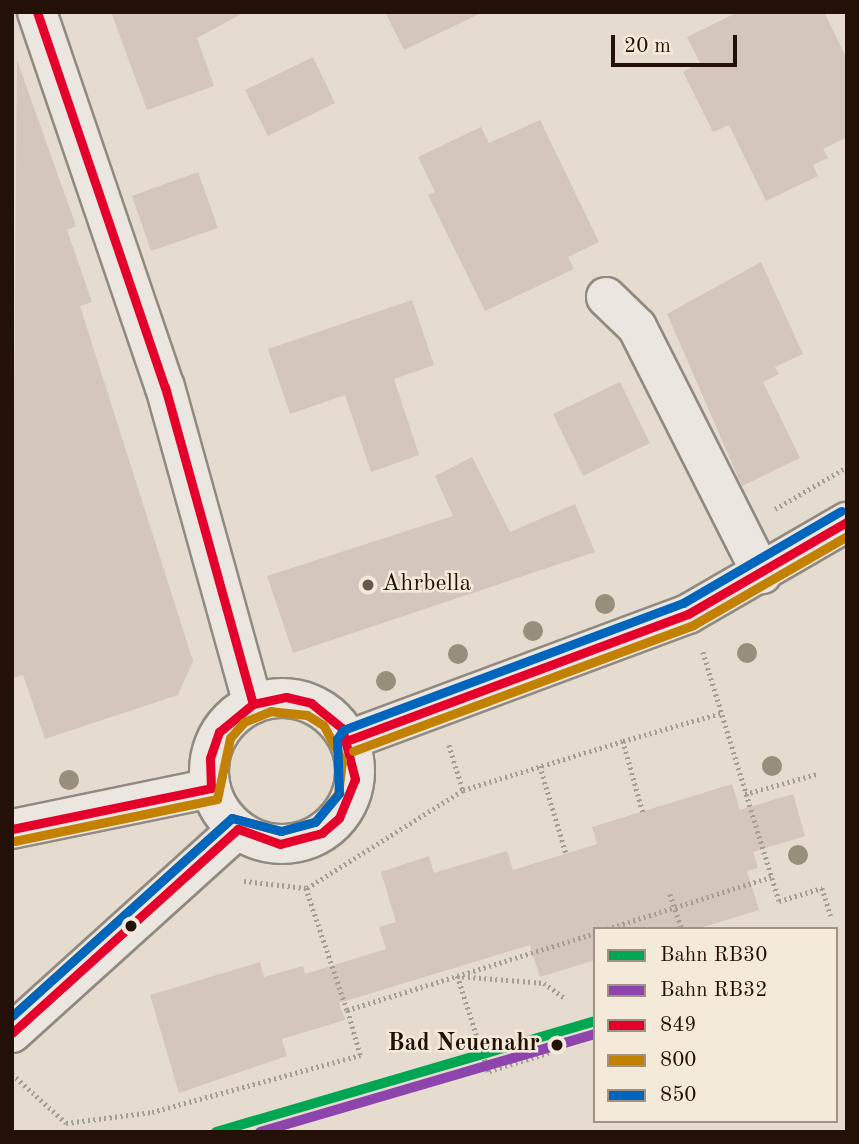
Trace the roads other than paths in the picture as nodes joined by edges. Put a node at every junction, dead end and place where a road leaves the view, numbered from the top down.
1 (37, 12) edge
2 (606, 297) dead end
3 (847, 522) edge
4 (762, 574) junction
5 (253, 704) junction
6 (349, 740) junction
7 (211, 788) junction
8 (12, 829) edge
9 (237, 829) junction
10 (12, 1033) edge

1 - 5 street
2 - 4 street
3 - 4 street
4 - 6 street
5 - 6 street
5 - 7 street
6 - 9 street
7 - 8 street
7 - 9 street
9 - 10 street

